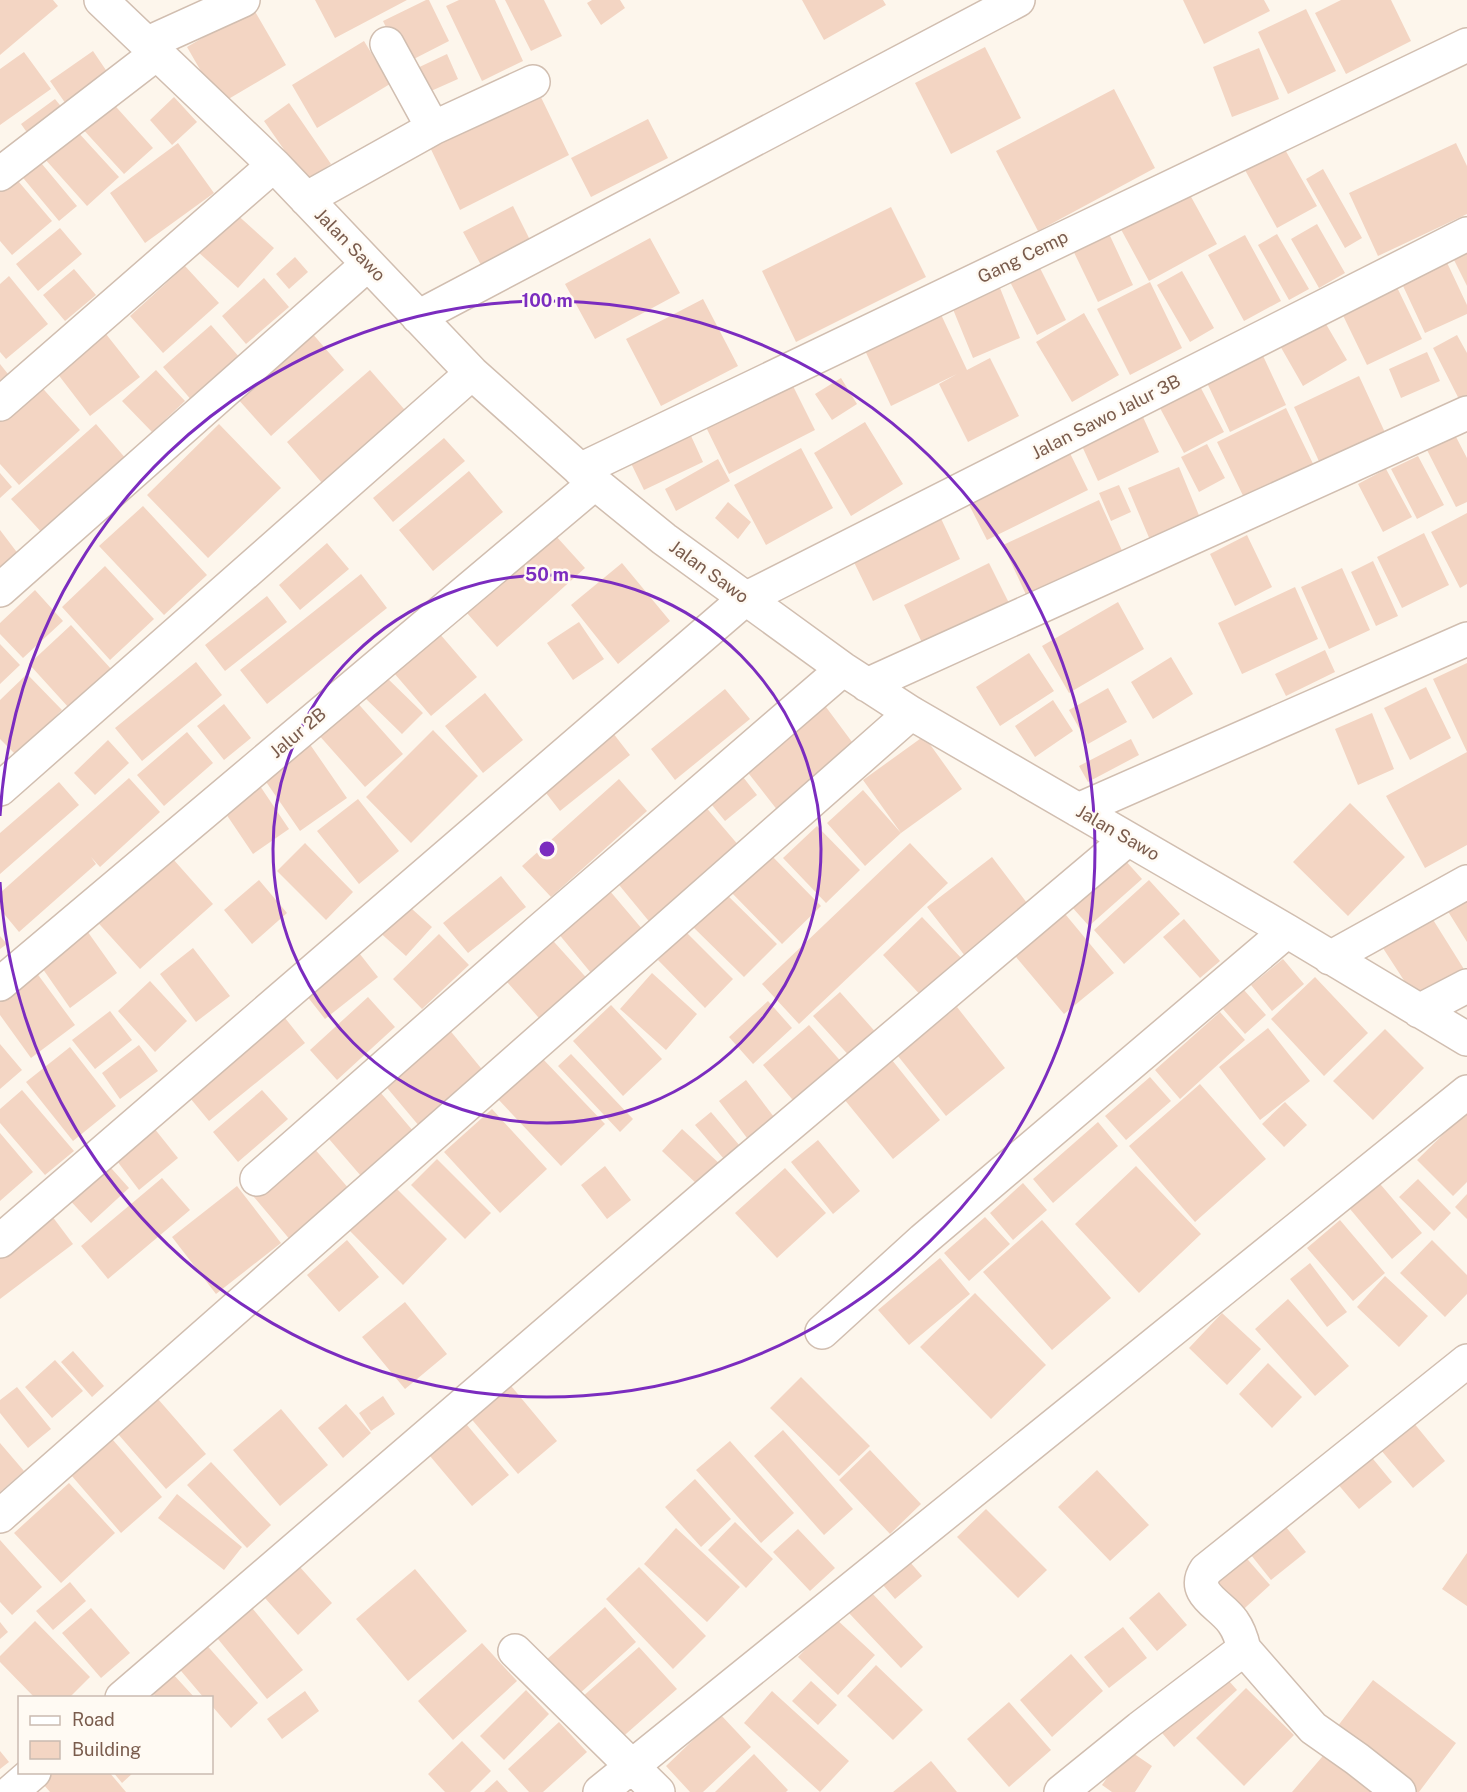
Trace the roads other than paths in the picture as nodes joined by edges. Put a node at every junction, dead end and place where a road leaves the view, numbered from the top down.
1 (101, 0) edge
2 (243, 0) edge
3 (1018, 0) edge
4 (387, 44) dead end
5 (1467, 45) edge
6 (151, 49) junction
7 (532, 82) dead end
8 (433, 128) junction
9 (274, 165) junction
10 (0, 174) edge
11 (306, 199) junction
12 (1467, 234) edge
13 (368, 264) junction
14 (418, 317) junction
15 (472, 373) junction
16 (0, 404) edge
17 (1467, 413) edge
18 (588, 476) junction
19 (0, 590) edge
20 (745, 599) junction
21 (1467, 639) edge
22 (855, 677) junction
23 (911, 713) junction
24 (0, 789) edge
25 (1078, 810) junction
26 (1128, 839) junction
27 (1467, 882) edge
28 (1287, 931) junction
29 (1330, 958) junction
30 (0, 984) edge
31 (1467, 986) edge
32 (1419, 1011) junction
33 (1467, 1039) edge
34 (1467, 1092) edge
35 (257, 1179) dead end
36 (0, 1242) edge
37 (822, 1332) dead end
38 (1467, 1361) edge
39 (0, 1516) edge
40 (1244, 1648) junction
41 (515, 1651) dead end
42 (124, 1696) edge
43 (631, 1766) junction
44 (33, 1774) edge
45 (11, 1792) edge
46 (600, 1792) edge
47 (658, 1792) edge
48 (1061, 1792) edge
49 (1399, 1792) edge

1 - 6 street, Jalan Sawo
2 - 6 street
3 - 14 street
4 - 8 street
5 - 18 street, Gang Cemp
6 - 9 street, Jalan Sawo
6 - 10 street
7 - 8 street
8 - 11 street
9 - 11 street, Jalan Sawo
9 - 16 street
11 - 13 street, Jalan Sawo
12 - 20 street, Jalan Sawo Jalur 3B
13 - 14 street, Jalan Sawo
13 - 19 street
14 - 15 street, Jalan Sawo
15 - 18 street, Jalan Sawo
15 - 24 street
17 - 22 street
18 - 20 street, Jalan Sawo
18 - 30 street, Jalur 2B
20 - 22 street, Jalan Sawo
20 - 36 street, Jalan Sawo Jalur 3B
21 - 25 street
22 - 23 street, Jalan Sawo
22 - 35 street
23 - 25 street, Jalan Sawo
23 - 39 street
25 - 26 street, Jalan Sawo
26 - 28 street, Jalan Sawo
26 - 42 street
27 - 29 street
28 - 29 street, Jalan Sawo
28 - 37 street
29 - 32 street, Jalan Sawo
31 - 32 street
32 - 33 street, Jalan Sawo
34 - 43 street
38 - 40 street
40 - 48 street
40 - 49 street
41 - 43 street
43 - 46 street
43 - 47 street
44 - 45 street

